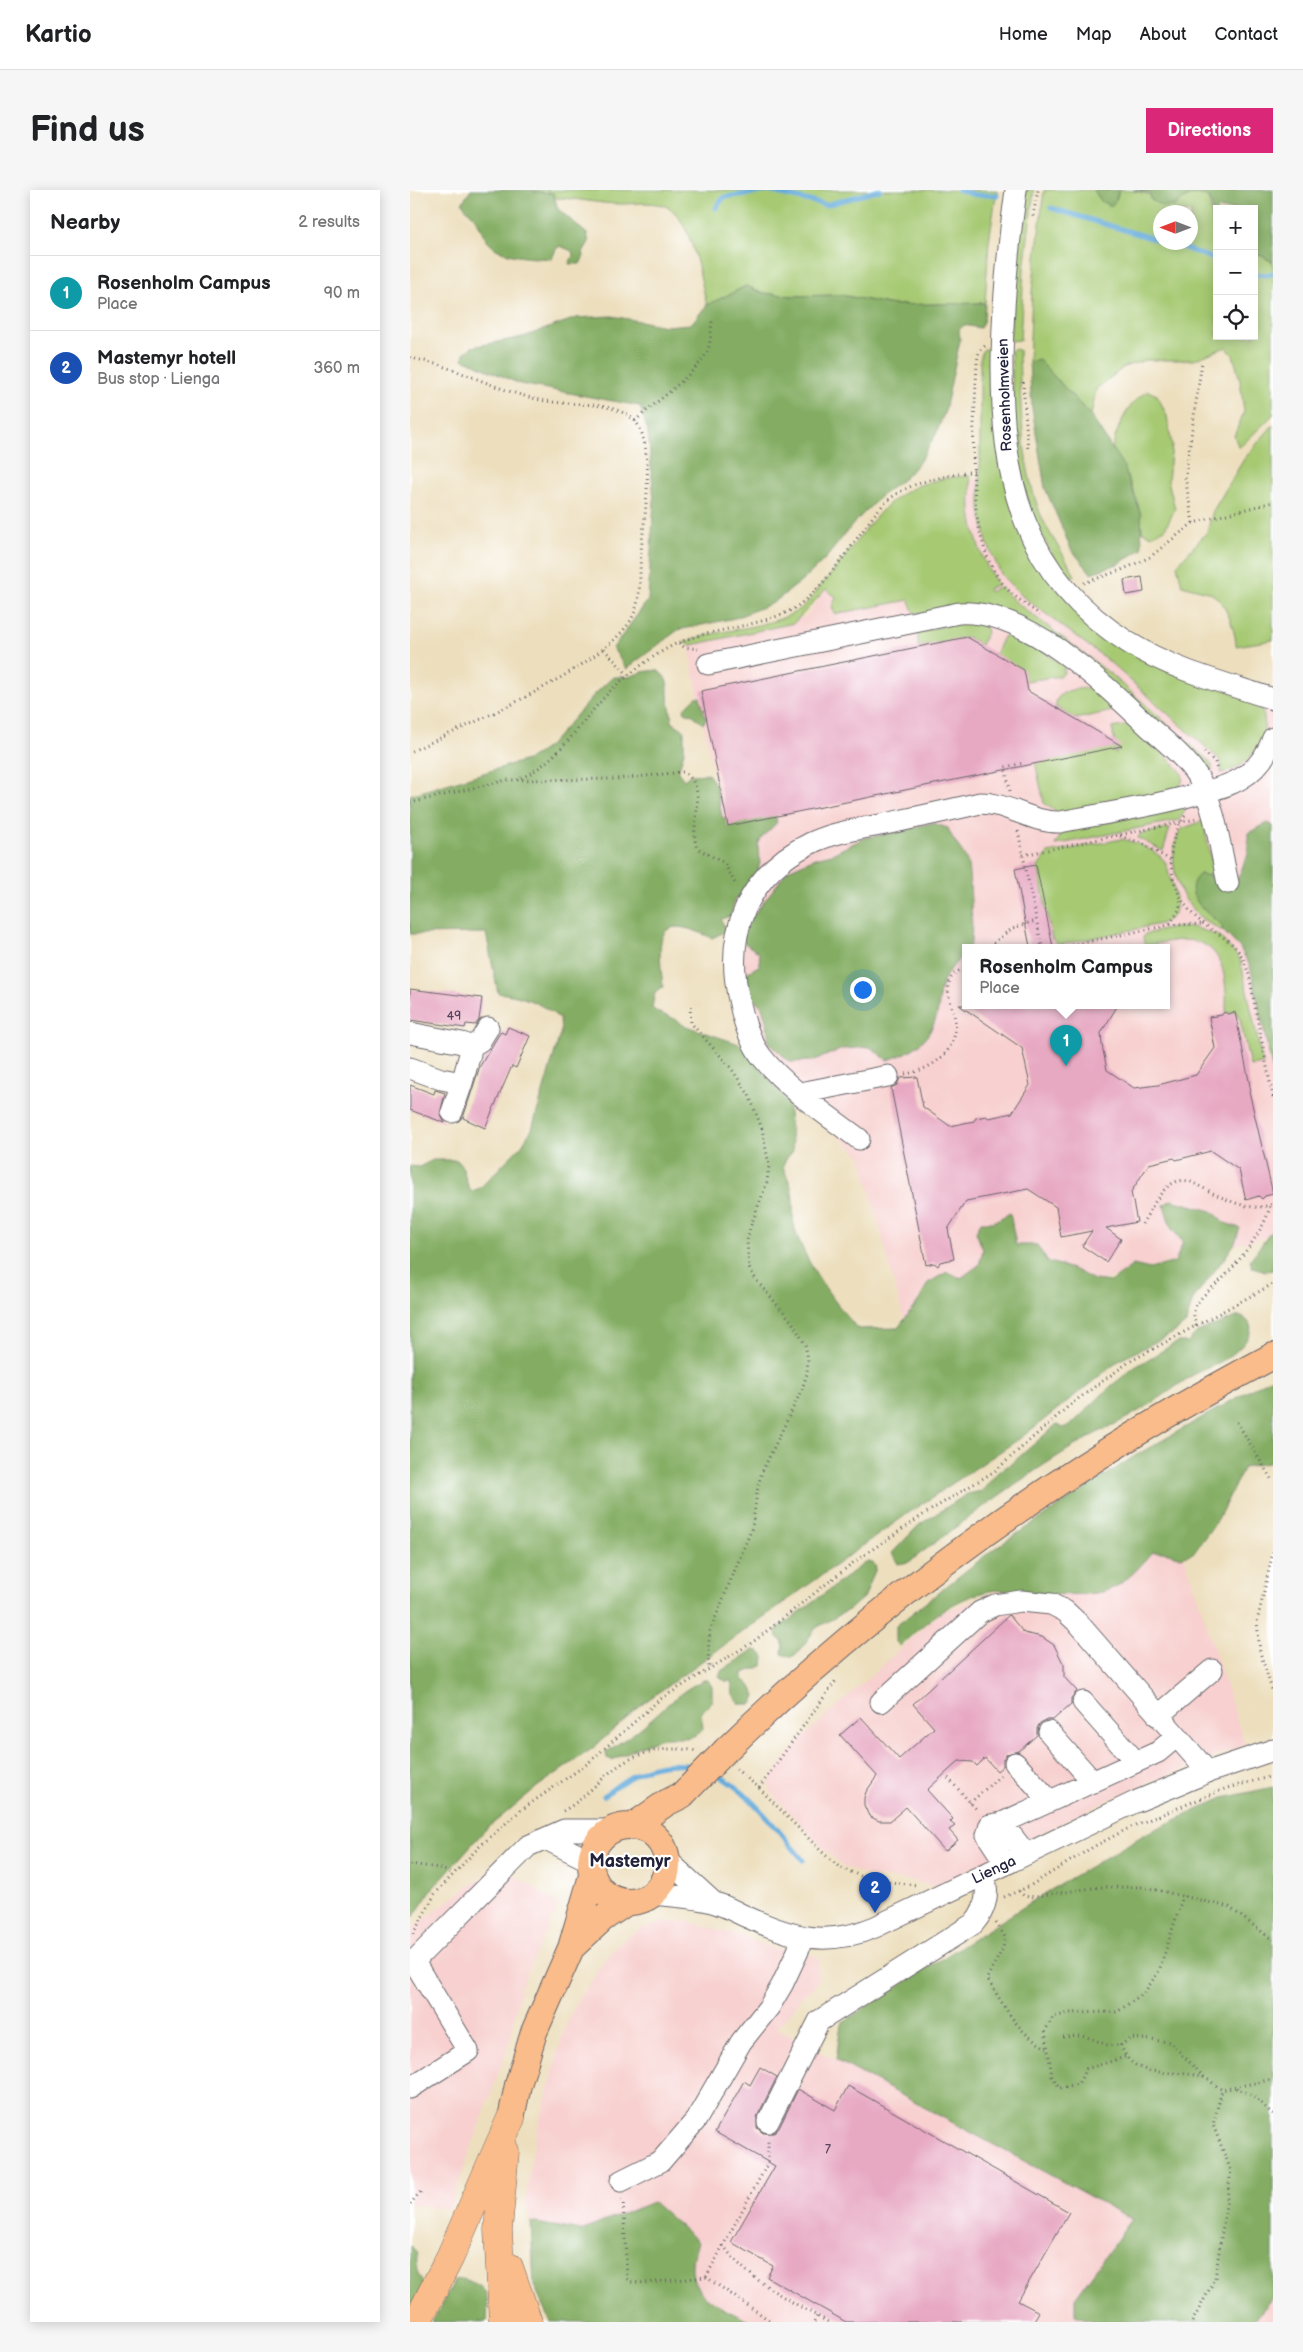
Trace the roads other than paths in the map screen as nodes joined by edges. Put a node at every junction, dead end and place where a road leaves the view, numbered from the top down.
1 (1016, 190) edge
2 (708, 664) dead end
3 (1273, 699) edge
4 (1273, 738) edge
5 (1205, 792) junction
6 (1228, 883) dead end
7 (488, 1028) dead end
8 (410, 1033) edge
9 (470, 1047) junction
10 (410, 1068) edge
11 (888, 1076) road end
12 (462, 1083) junction
13 (800, 1093) junction
14 (452, 1112) dead end
15 (859, 1139) dead end
16 (1273, 1356) edge
17 (1212, 1670) dead end
18 (880, 1702) dead end
19 (1084, 1702) dead end
20 (1158, 1716) junction
21 (1049, 1732) dead end
22 (1176, 1737) junction
23 (1273, 1750) edge
24 (1136, 1762) junction
25 (1015, 1763) dead end
26 (1208, 1772) junction
27 (1093, 1782) junction
28 (682, 1795) junction
29 (1050, 1801) junction
30 (996, 1824) junction
31 (622, 1828) junction
32 (546, 1838) junction
33 (663, 1851) junction
34 (1026, 1854) junction
35 (1006, 1864) junction
36 (591, 1869) junction
37 (984, 1874) junction
38 (652, 1894) junction
39 (712, 1901) junction
40 (627, 1902) junction
41 (802, 1938) junction
42 (571, 1948) junction
43 (410, 2088) edge
44 (511, 2118) junction
45 (768, 2122) dead end
46 (622, 2181) road end
47 (498, 2230) junction
48 (417, 2322) edge
49 (503, 2322) edge
50 (528, 2322) edge

1 - 3 street, Rosenholmveien
2 - 5 street
4 - 5 street
5 - 6 street
5 - 13 street
7 - 9 street
8 - 9 street
9 - 12 street
10 - 12 street
11 - 13 street
12 - 14 street
13 - 15 street
16 - 28 main road, bridge
17 - 20 street
18 - 20 street
19 - 24 street
20 - 22 street
21 - 27 street
22 - 24 street
22 - 26 street
23 - 26 street, Lienga
24 - 27 street
25 - 29 street
26 - 34 street, Lienga
27 - 29 street
28 - 31 main road
28 - 33 main road
29 - 30 street
30 - 34 street
30 - 35 street
31 - 32 street
31 - 33 main road
31 - 36 main road
32 - 36 street
32 - 43 street
33 - 38 main road
33 - 39 street, Lienga
34 - 35 street, Lienga
35 - 37 street, Lienga
36 - 40 main road
36 - 42 main road
37 - 41 street, Lienga
37 - 45 street
38 - 39 street, Lienga
38 - 40 main road
39 - 41 street, Lienga
40 - 42 main road
41 - 46 street
42 - 44 main road
44 - 47 highway
44 - 48 highway
47 - 49 highway
47 - 50 highway

